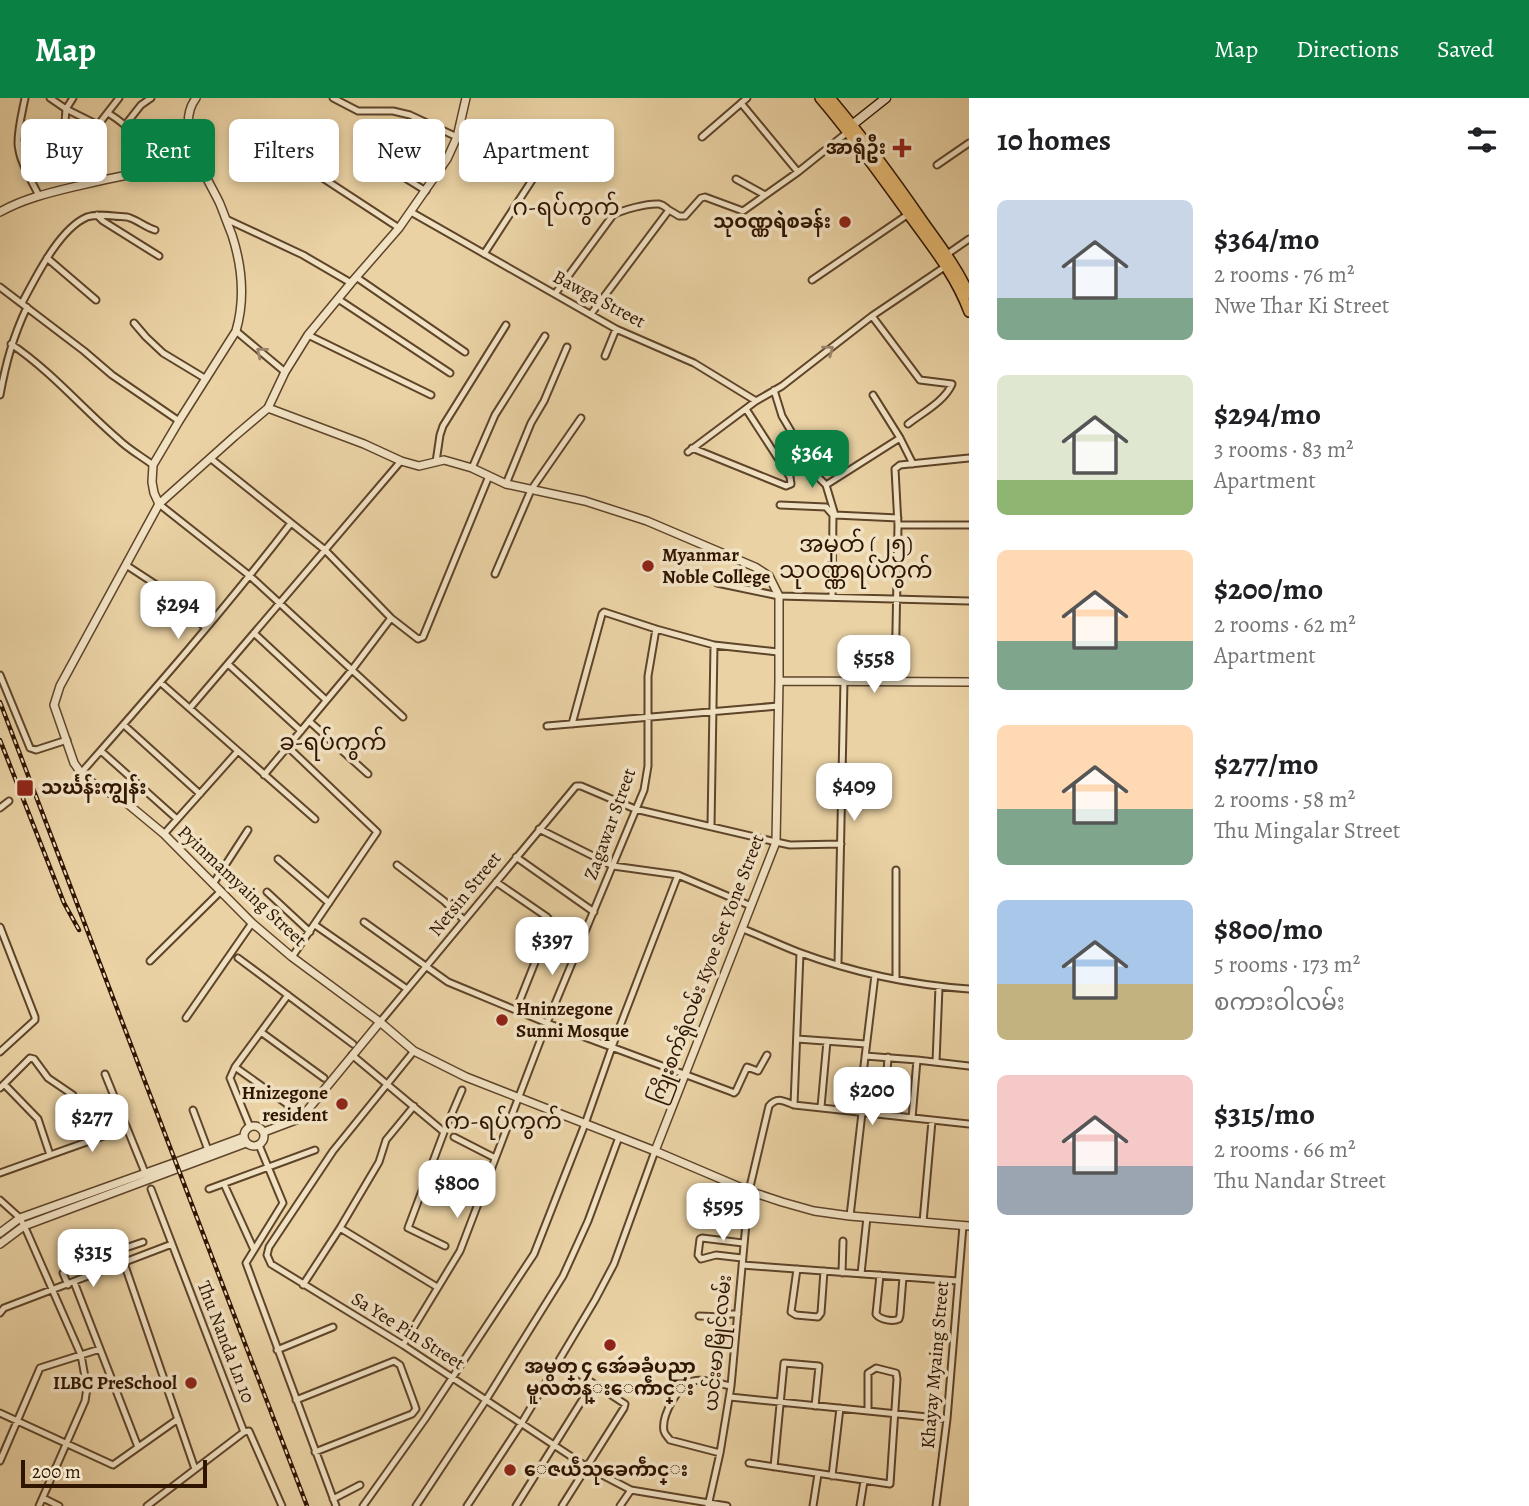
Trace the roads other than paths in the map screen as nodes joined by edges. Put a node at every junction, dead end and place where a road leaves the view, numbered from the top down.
1 (25, 98) edge
2 (50, 98) edge
3 (73, 98) edge
4 (119, 98) edge
5 (151, 98) edge
6 (333, 98) edge
7 (466, 98) edge
8 (820, 98) edge
9 (830, 98) edge
10 (886, 98) edge
11 (191, 100) edge
12 (744, 100) edge
13 (66, 108) junction
14 (108, 113) junction
15 (65, 119) edge
16 (87, 119) edge
17 (103, 119) edge
18 (131, 119) edge
19 (189, 119) edge
20 (121, 121) edge
21 (850, 128) junction
22 (702, 136) dead end
23 (457, 137) junction
24 (969, 143) edge
25 (21, 144) edge
26 (18, 145) junction
27 (937, 165) dead end
28 (798, 172) junction
29 (121, 177) edge
30 (736, 179) dead end
31 (208, 182) edge
32 (329, 182) edge
33 (412, 182) edge
34 (531, 182) edge
35 (426, 191) junction
36 (39, 195) junction
37 (765, 195) junction
38 (669, 210) junction
39 (0, 212) edge
40 (411, 212) junction
41 (912, 212) junction
42 (97, 215) junction
43 (226, 219) junction
44 (399, 228) junction
45 (155, 230) dead end
46 (969, 239) edge
47 (484, 254) junction
48 (159, 256) dead end
49 (47, 258) junction
50 (946, 260) junction
51 (353, 280) junction
52 (812, 280) dead end
53 (0, 287) edge
54 (969, 293) edge
55 (555, 294) junction
56 (338, 299) junction
57 (96, 300) dead end
58 (24, 305) junction
59 (969, 312) edge
60 (591, 314) junction
61 (872, 316) junction
62 (135, 323) dead end
63 (506, 325) dead end
64 (615, 329) junction
65 (236, 331) junction
66 (308, 335) junction
67 (545, 336) dead end
68 (11, 344) junction
69 (567, 347) dead end
70 (465, 352) dead end
71 (605, 356) dead end
72 (2, 370) edge
73 (285, 372) junction
74 (450, 373) dead end
75 (206, 379) junction
76 (774, 390) junction
77 (0, 395) edge
78 (431, 395) dead end
79 (873, 395) dead end
80 (756, 401) junction
81 (268, 408) junction
82 (746, 409) junction
83 (581, 418) dead end
84 (179, 421) junction
85 (908, 424) dead end
86 (900, 438) junction
87 (211, 458) junction
88 (969, 458) edge
89 (401, 461) junction
90 (436, 462) junction
91 (914, 464) junction
92 (153, 465) junction
93 (472, 468) junction
94 (489, 476) junction
95 (506, 484) junction
96 (826, 485) junction
97 (531, 490) junction
98 (159, 504) junction
99 (780, 505) dead end
100 (834, 515) junction
101 (898, 521) junction
102 (291, 523) junction
103 (969, 524) edge
104 (325, 550) junction
105 (126, 565) junction
106 (495, 575) dead end
107 (250, 576) junction
108 (717, 583) dead end
109 (779, 596) junction
110 (832, 597) junction
111 (896, 599) junction
112 (969, 601) edge
113 (279, 603) junction
114 (391, 618) junction
115 (206, 628) junction
116 (656, 629) junction
117 (254, 633) junction
118 (714, 645) junction
119 (778, 652) junction
120 (228, 664) junction
121 (351, 671) junction
122 (0, 675) edge
123 (779, 681) junction
124 (844, 681) junction
125 (895, 681) junction
126 (969, 682) edge
127 (161, 683) junction
128 (326, 700) junction
129 (778, 706) junction
130 (190, 708) junction
131 (714, 711) junction
132 (650, 717) junction
133 (402, 718) dead end
134 (309, 721) junction
135 (572, 724) junction
136 (124, 725) junction
137 (547, 726) dead end
138 (301, 731) junction
139 (67, 740) junction
140 (288, 747) junction
141 (101, 751) junction
142 (238, 751) junction
143 (81, 773) junction
144 (368, 774) dead end
145 (264, 775) junction
146 (200, 794) junction
147 (9, 801) dead end
148 (0, 808) edge
149 (635, 809) junction
150 (177, 819) junction
151 (315, 819) dead end
152 (711, 826) junction
153 (248, 830) dead end
154 (539, 830) junction
155 (164, 834) junction
156 (776, 842) junction
157 (841, 844) junction
158 (516, 858) junction
159 (278, 859) dead end
160 (397, 865) dead end
161 (613, 866) junction
162 (896, 870) dead end
163 (678, 874) junction
164 (496, 882) junction
165 (213, 884) junction
166 (221, 891) junction
167 (267, 892) dead end
168 (329, 903) junction
169 (751, 906) junction
170 (594, 912) junction
171 (464, 920) junction
172 (364, 922) dead end
173 (252, 923) junction
174 (315, 925) junction
175 (0, 927) edge
176 (743, 929) junction
177 (310, 932) junction
178 (800, 953) junction
179 (292, 957) junction
180 (238, 958) dead end
181 (150, 961) dead end
182 (838, 964) junction
183 (426, 966) junction
184 (875, 975) junction
185 (896, 979) junction
186 (939, 987) junction
187 (407, 989) junction
188 (969, 989) edge
189 (288, 995) junction
190 (516, 1010) junction
191 (186, 1018) dead end
192 (380, 1022) junction
193 (547, 1023) junction
194 (261, 1032) junction
195 (797, 1039) junction
196 (827, 1041) junction
197 (353, 1044) dead end
198 (866, 1044) junction
199 (612, 1047) junction
200 (414, 1051) junction
201 (0, 1052) edge
202 (352, 1055) junction
203 (767, 1055) dead end
204 (865, 1056) junction
205 (888, 1057) junction
206 (917, 1060) junction
207 (936, 1062) junction
208 (969, 1066) edge
209 (235, 1067) junction
210 (105, 1074) dead end
211 (685, 1075) junction
212 (324, 1078) dead end
213 (862, 1082) dead end
214 (387, 1084) junction
215 (2, 1086) edge
216 (462, 1090) dead end
217 (518, 1099) junction
218 (794, 1105) junction
219 (414, 1106) junction
220 (821, 1107) junction
221 (193, 1110) dead end
222 (290, 1111) dead end
223 (862, 1112) junction
224 (884, 1115) junction
225 (912, 1118) junction
226 (932, 1121) junction
227 (586, 1124) junction
228 (969, 1124) edge
229 (250, 1127) junction
230 (126, 1128) junction
231 (264, 1132) junction
232 (444, 1132) junction
233 (454, 1137) dead end
234 (619, 1137) junction
235 (245, 1140) junction
236 (90, 1141) junction
237 (259, 1145) junction
238 (208, 1150) junction
239 (315, 1150) dead end
240 (654, 1151) junction
241 (50, 1155) junction
242 (495, 1157) junction
243 (268, 1167) junction
244 (0, 1173) edge
245 (426, 1180) junction
246 (148, 1181) junction
247 (224, 1184) junction
248 (209, 1189) dead end
249 (749, 1191) junction
250 (458, 1196) dead end
251 (0, 1200) edge
252 (850, 1216) junction
253 (867, 1217) junction
254 (20, 1218) junction
255 (923, 1222) junction
256 (24, 1226) junction
257 (966, 1226) edge
258 (340, 1228) junction
259 (0, 1233) edge
260 (843, 1241) dead end
261 (143, 1242) dead end
262 (743, 1243) junction
263 (0, 1244) edge
264 (172, 1244) junction
265 (445, 1246) dead end
266 (254, 1250) junction
267 (742, 1261) junction
268 (124, 1264) junction
269 (797, 1269) junction
270 (824, 1271) junction
271 (842, 1273) junction
272 (861, 1274) junction
273 (880, 1275) junction
274 (903, 1277) junction
275 (958, 1281) junction
276 (71, 1283) junction
277 (303, 1285) junction
278 (438, 1287) junction
279 (54, 1290) junction
280 (0, 1313) edge
281 (738, 1314) junction
282 (699, 1317) dead end
283 (333, 1327) dead end
284 (403, 1345) junction
285 (100, 1349) junction
286 (277, 1350) junction
287 (81, 1355) junction
288 (559, 1361) junction
289 (452, 1377) junction
290 (593, 1383) junction
291 (731, 1386) junction
292 (730, 1397) junction
293 (296, 1400) junction
294 (486, 1400) junction
295 (780, 1402) junction
296 (815, 1406) junction
297 (840, 1408) junction
298 (868, 1411) junction
299 (0, 1413) edge
300 (896, 1414) junction
301 (17, 1419) junction
302 (178, 1419) junction
303 (947, 1419) junction
304 (521, 1424) junction
305 (244, 1432) junction
306 (67, 1444) junction
307 (555, 1446) junction
308 (138, 1447) junction
309 (315, 1452) junction
310 (720, 1453) junction
311 (0, 1461) edge
312 (749, 1463) dead end
313 (587, 1467) junction
314 (774, 1467) junction
315 (195, 1469) junction
316 (818, 1474) junction
317 (832, 1476) junction
318 (864, 1481) junction
319 (360, 1485) dead end
320 (631, 1490) junction
321 (43, 1499) junction
322 (333, 1499) junction
323 (708, 1504) edge
324 (39, 1506) edge
325 (60, 1506) edge
326 (147, 1506) edge
327 (282, 1506) edge
328 (336, 1506) edge
329 (363, 1506) edge
330 (416, 1506) edge
331 (467, 1506) edge
332 (516, 1506) edge
333 (562, 1506) edge
334 (620, 1506) edge
335 (727, 1506) edge
336 (813, 1506) edge
337 (860, 1506) edge
338 (936, 1506) edge

1 - 26 street
2 - 13 street
3 - 13 street
4 - 14 street
5 - 18 street
6 - 23 street
7 - 23 street
8 - 21 main road
9 - 21 main road
10 - 21 main road
11 - 19 street
12 - 22 street
12 - 28 street
13 - 15 street
13 - 16 street
14 - 17 street
14 - 20 street
21 - 28 street
21 - 41 main road
23 - 35 street
24 - 27 street
25 - 26 street
26 - 36 street
28 - 37 street
29 - 36 street
30 - 37 street
31 - 43 street
32 - 44 street
33 - 35 street
34 - 47 street
35 - 40 street
36 - 39 street
37 - 38 street
38 - 55 street
38 - 60 street
40 - 44 street
40 - 47 street, Bawga Street
41 - 50 main road
41 - 52 street
42 - 45 street
42 - 48 street
42 - 49 street
43 - 51 street
43 - 65 street
44 - 51 street
46 - 50 street
47 - 55 street, Bawga Street
49 - 57 street
49 - 58 street
50 - 54 main road
50 - 59 main road
50 - 61 street
51 - 56 street
51 - 70 street
53 - 58 street
55 - 60 street, Bawga Street
56 - 66 street
56 - 74 street
58 - 68 street
58 - 84 street
60 - 64 street, Bawga Street
76 -> 61 street
61 - 85 street
62 - 75 street
63 - 90 street
64 - 71 street
64 - 80 street, Bawga Street
73 -> 65 street
65 - 75 street
66 - 73 street
66 - 78 street
67 - 93 street
68 - 72 street
68 - 92 street
69 - 95 street
72 - 77 street
73 - 81 street
75 - 84 street
76 - 80 street
76 - 96 street
79 - 86 street
80 - 82 street
81 - 87 street
81 - 89 street
82 - 82 street
83 - 97 street
84 - 92 street
86 - 91 street
86 - 96 street
87 - 98 street
87 - 102 street
88 - 91 street
89 - 90 street
89 - 104 street
90 - 93 street
91 - 101 street
92 - 98 street
93 - 94 street
94 - 95 street
94 - 114 street
95 - 97 street
96 - 100 street
97 - 106 street
97 - 109 street
98 - 105 street
98 - 107 street
99 - 100 street
100 - 101 street
100 - 110 street
101 - 103 street
101 - 111 street
102 - 104 street
102 - 107 street
104 - 113 street
104 - 114 street
105 - 115 street
105 - 139 street
107 - 113 street
107 - 115 street
108 - 109 street
109 - 110 street
109 - 119 street, ကြိုးစက်ရုံလမ်း Kyoe Set Yone Street
110 - 111 street
111 - 112 street
111 - 125 street
113 - 117 street
113 - 121 street
114 - 121 street
115 - 127 street
116 - 118 street
116 - 132 street, Zagawar Street
116 - 135 street
117 - 120 street
117 - 128 street
118 - 119 street
118 - 131 street
119 - 123 street, ကြိုးစက်ရုံလမ်း Kyoe Set Yone Street
120 - 130 street
120 - 138 street
121 - 128 street
121 - 133 street
122 - 139 street
123 - 124 street
123 - 129 street, ကြိုးစက်ရုံလမ်း Kyoe Set Yone Street
124 - 125 street
124 - 157 street
125 - 126 street
127 - 130 street
127 - 136 street
128 - 134 street
129 - 131 street
129 - 156 street, ကြိုးစက်ရုံလမ်း Kyoe Set Yone Street
130 - 142 street
131 - 132 street
131 - 152 street
132 - 135 street
132 - 149 street, Zagawar Street
134 - 138 street
134 - 144 street
135 - 137 street
136 - 141 street
136 - 146 street
138 - 140 street
139 - 143 street
140 - 145 street
140 - 168 street
141 - 143 street
141 - 150 street
142 - 145 street
142 - 146 street
143 - 155 street, Pyinmamyaing Street
145 - 151 street
146 - 150 street
147 - 148 street
149 - 152 street
149 - 154 street, Netsin Street
149 - 161 street, Zagawar Street
150 - 155 street
152 - 156 street
153 - 165 street
154 - 158 street, Netsin Street
154 - 161 street
155 - 165 street, Pyinmamyaing Street
156 - 157 street
156 - 169 street, ကြိုးစက်ရုံလမ်း Kyoe Set Yone Street
157 - 182 street
158 - 164 street, Netsin Street
158 - 170 street
159 - 168 street
160 - 171 street
161 - 163 street
161 - 170 street, Zagawar Street
162 - 185 street
163 - 169 street
163 - 199 street
164 - 171 street, Netsin Street
164 - 190 street
165 - 166 street, Pyinmamyaing Street
166 - 173 street, Pyinmamyaing Street
166 - 181 street
167 - 177 street
168 - 174 street
169 - 176 street, ကြိုးစက်ရုံလမ်း Kyoe Set Yone Street
170 - 193 street, Zagawar Street
171 - 183 street, Netsin Street
172 - 183 street
173 - 179 street, Pyinmamyaing Street
173 - 191 street
174 - 177 street
174 - 187 street
175 - 201 street
176 - 178 street
176 - 211 street, ကြိုးစက်ရုံလမ်း Kyoe Set Yone Street
177 - 179 street
178 - 182 street
178 - 195 street
179 - 192 street, Pyinmamyaing Street
180 - 189 street
182 - 184 street
183 - 187 street, Netsin Street
183 - 190 street
184 - 185 street
184 - 198 street
185 - 186 street
186 - 188 street
186 - 207 street
187 - 192 street, Netsin Street
189 - 194 street
189 - 197 street
190 - 193 street
192 - 200 street, Pyinmamyaing Street
192 - 202 street
193 - 199 street
193 - 217 street, Zagawar Street
194 - 209 street
194 - 212 street
195 - 196 street
195 - 218 street
196 - 198 street
196 - 220 street
198 - 204 street
199 - 211 street
199 - 227 street
200 - 214 street
200 - 217 street, Pyinmamyaing Street
202 - 214 street
202 - 231 street
203 - 211 street
204 - 205 street
204 - 213 street
205 - 206 street
205 - 224 street
206 - 207 street
206 - 225 street
207 - 208 street
209 - 222 street
209 - 229 street
210 - 230 street, Thu Nanda Ln 10
211 - 240 street, ကြိုးစက်ရုံလမ်း Kyoe Set Yone Street
214 - 219 street
214 - 277 street, Sa Yee Pin Street
215 - 236 street
215 - 241 street
216 - 232 street
217 - 227 street, Pyinmamyaing Street
217 - 242 street, Zagawar Street
218 - 220 street
218 - 249 street, ယင်းမာမြိုင်လမ်း
219 - 232 street
219 - 258 street
220 - 223 street
221 - 238 street
223 - 224 street
223 - 252 street
224 - 225 street
225 - 226 street
226 - 228 street
226 - 255 street
227 - 234 street, Pyinmamyaing Street
227 - 289 street
229 - 231 street
229 - 235 street
230 - 236 street
230 - 246 street, Thu Nanda Ln 10
231 - 237 street
232 - 245 street
233 - 242 street
234 - 240 street, Pyinmamyaing Street
234 - 294 street
235 - 237 street
235 - 238 street
235 - 246 street
236 - 241 street
237 - 243 street
238 - 246 street
239 - 243 street
240 - 249 street, Pyinmamyaing Street
240 - 288 street
241 - 244 street
242 - 278 street, Zagawar Street
243 - 247 street
243 - 266 street
245 - 250 street
245 - 265 street
246 - 254 street
246 - 256 street
246 - 264 street, Thu Nanda Ln 10
247 - 248 street
247 - 266 street
249 - 252 street, Pyinmamyaing Street
249 - 262 street, ယင်းမာမြိုင်လမ်း
251 - 254 street
252 - 253 street, Pyinmamyaing Street
253 - 255 street, Pyinmamyaing Street
253 - 272 street
254 - 256 street
254 - 259 street
255 - 257 street, Pyinmamyaing Street
256 - 263 street
256 - 279 street
257 - 275 street, Khayay Myaing Street
258 - 277 street
258 - 278 street
260 - 271 street
261 - 276 street
262 - 267 street, ယင်းမာမြိုင်လမ်း
262 - 267 street
264 - 268 street
264 - 305 street, Thu Nanda Ln 10
266 - 286 street
267 - 269 street
267 - 281 street, ယင်းမာမြိုင်လမ်း
268 - 276 street
268 - 302 street
269 - 270 street
269 - 270 street
270 - 271 street
271 - 272 street
272 - 273 street
273 - 274 street
273 - 274 street
274 - 275 street
275 - 303 street, Khayay Myaing Street
276 - 279 street
276 - 285 street
277 - 284 street, Sa Yee Pin Street
278 - 284 street, Zagawar Street
279 - 280 street
279 - 287 street
281 - 282 street
281 - 291 street, ယင်းမာမြိုင်လမ်း
283 - 286 street
284 - 289 street, Sa Yee Pin Street
285 - 287 street
285 - 308 street
286 - 293 street
287 - 301 street
287 - 306 street
288 - 290 street
288 - 304 street
289 - 294 street, Sa Yee Pin Street
289 - 329 street
290 - 307 street
290 - 313 street
291 - 292 street, ယင်းမာမြိုင်လမ်း
291 - 310 street
292 - 295 street
292 - 310 street, ယင်းမာမြိုင်လမ်း
293 - 309 street
293 - 309 street
294 - 304 street, Sa Yee Pin Street
294 - 330 street
295 - 296 street
295 - 296 street
295 - 314 street
296 - 297 street
297 - 298 street
297 - 317 street
298 - 300 street
298 - 300 street
299 - 301 street
300 - 303 street
300 - 318 street
301 - 306 street
301 - 311 street
302 - 308 street
302 - 315 street
303 - 338 street, Khayay Myaing Street
304 - 307 street, Sa Yee Pin Street
304 - 331 street
305 - 315 street, Thu Nanda Ln 10
305 - 327 street
306 - 308 street
306 - 321 street
307 - 313 street, Sa Yee Pin Street
307 - 332 street
309 - 322 street
310 - 323 street, ယင်းမာမြိုင်လမ်း
312 - 314 street
313 - 320 street, Sa Yee Pin Street
313 - 333 street
314 - 316 street
315 - 326 street, Thu Nanda Ln 10
316 - 317 street
316 - 336 street
317 - 318 street
318 - 337 street
319 - 322 street
320 - 323 street, Sa Yee Pin Street
320 - 334 street
321 - 324 street
321 - 325 street
322 - 328 street
323 - 335 street, Sa Yee Pin Street

